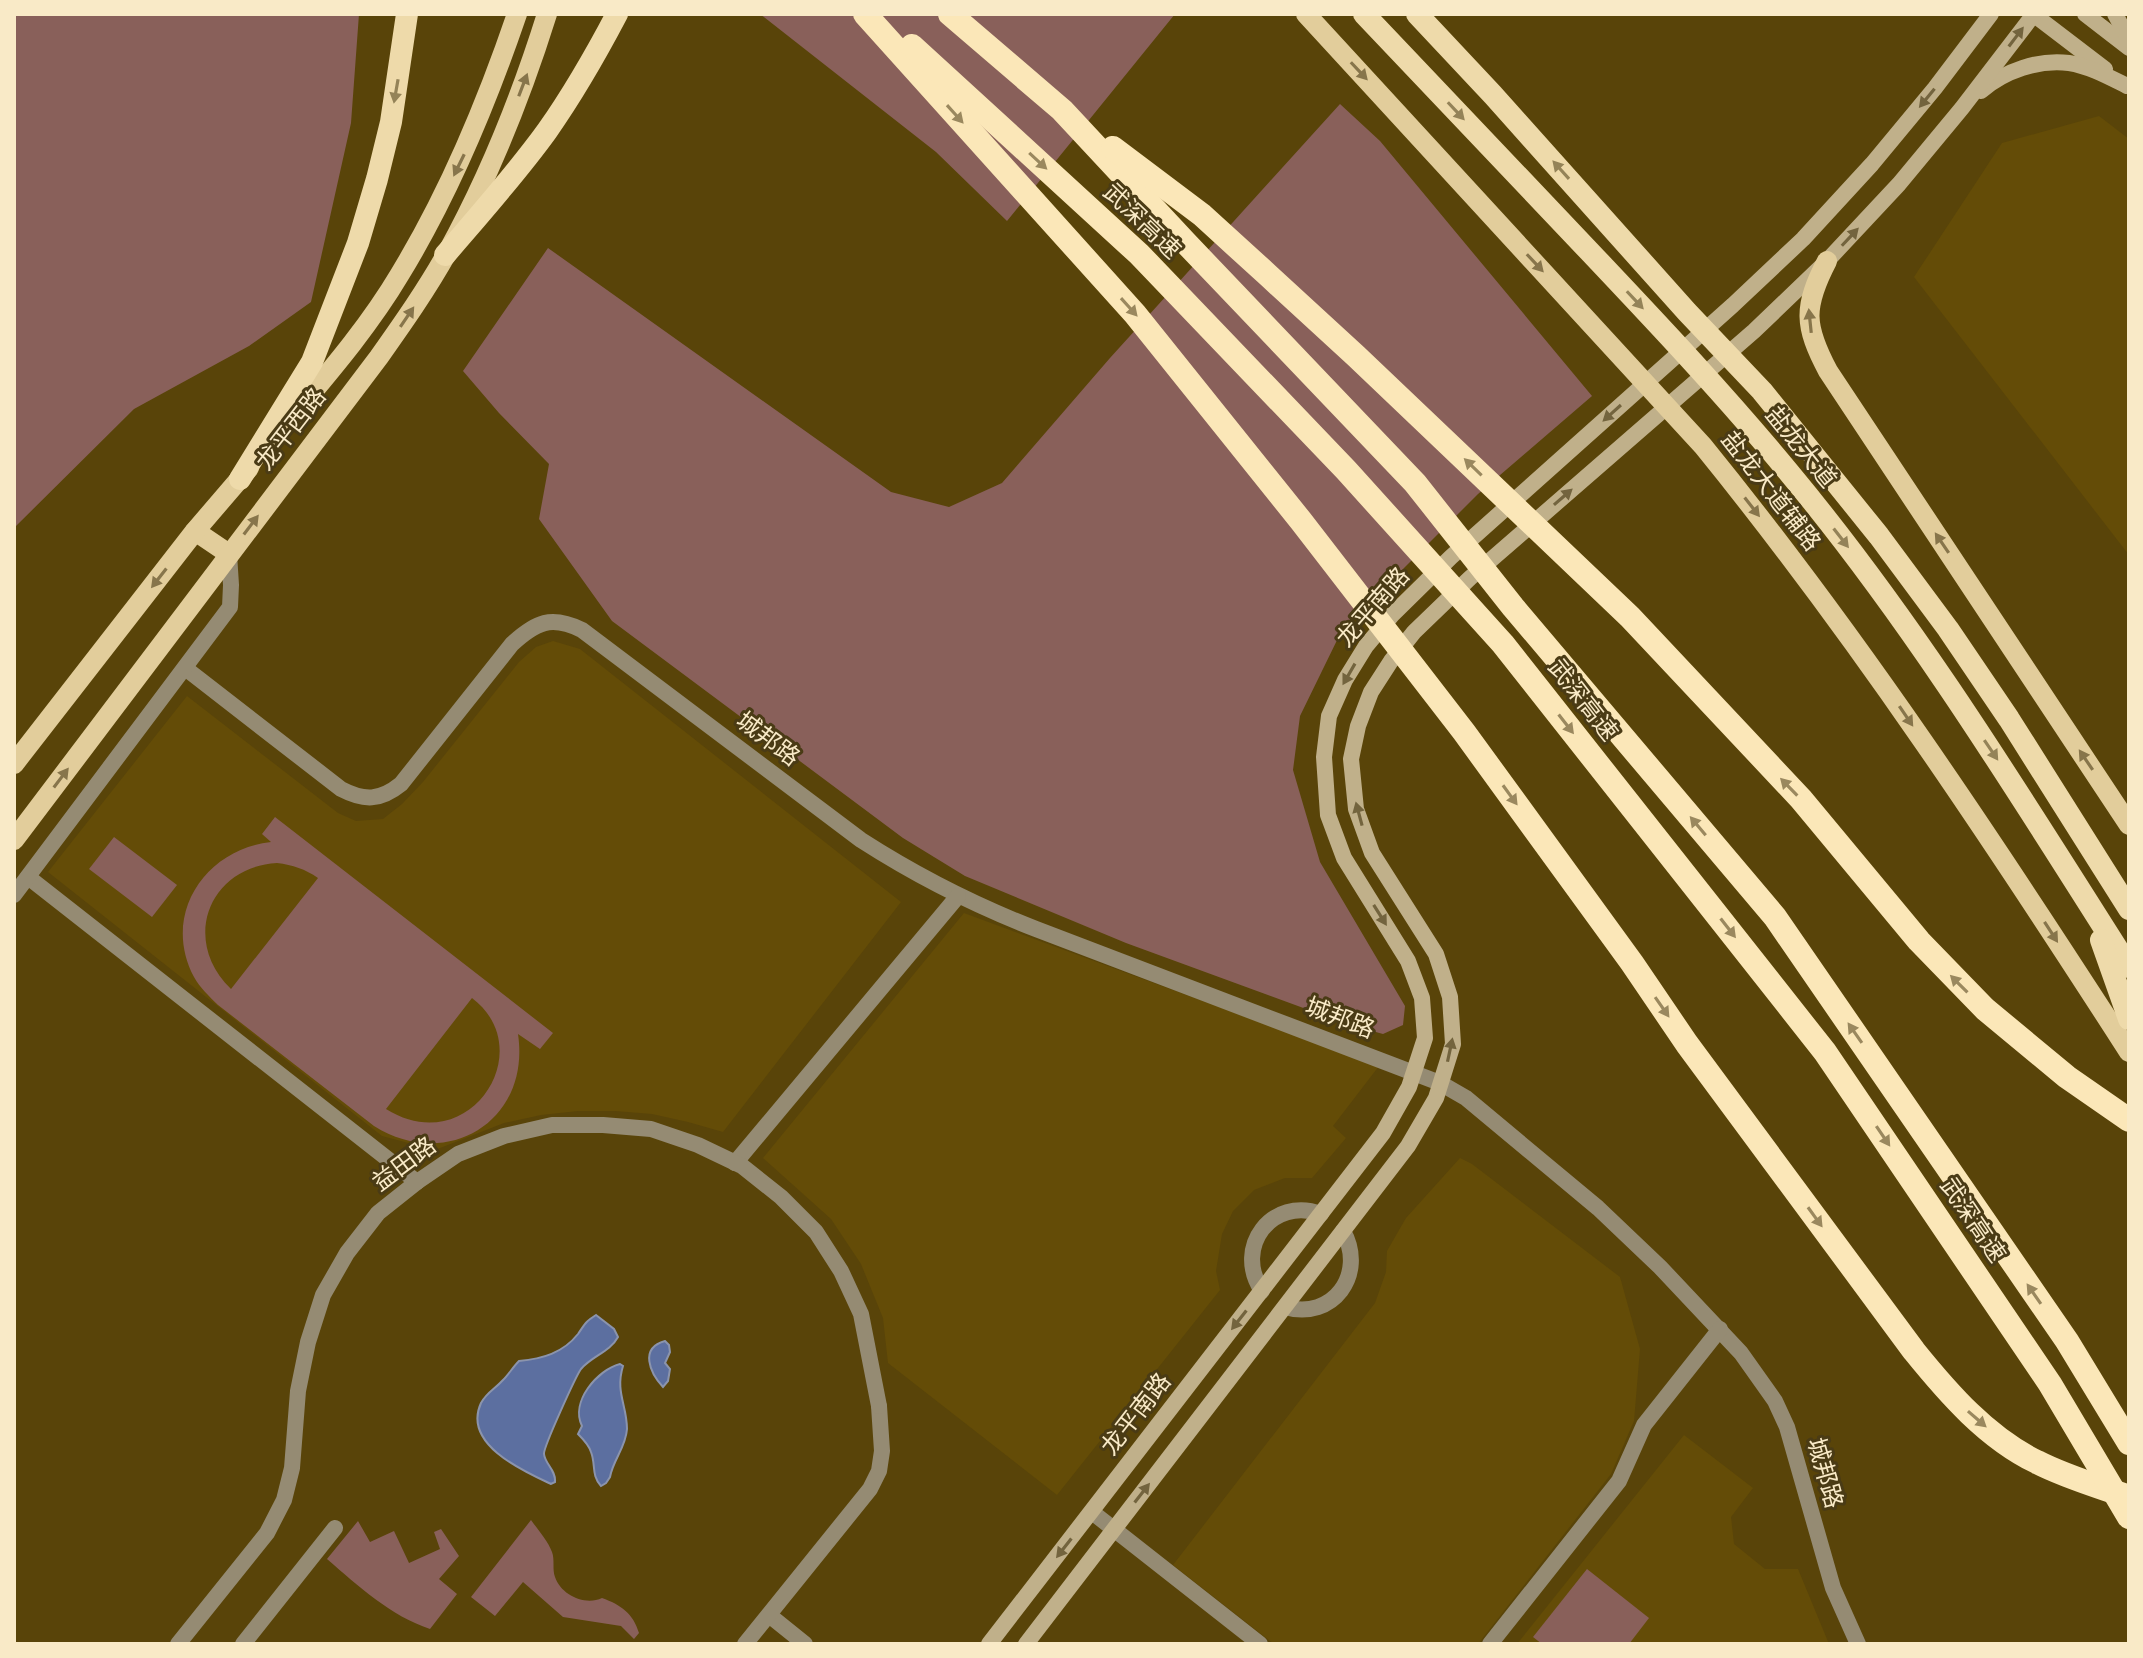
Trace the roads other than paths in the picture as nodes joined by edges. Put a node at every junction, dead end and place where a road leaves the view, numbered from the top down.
1 (407, 14) edge
2 (517, 14) edge
3 (547, 14) edge
4 (617, 14) edge
5 (625, 14) edge
6 (865, 14) edge
7 (878, 14) edge
8 (950, 14) edge
9 (1306, 14) edge
10 (1364, 14) edge
11 (1417, 14) edge
12 (1429, 14) edge
13 (1991, 14) edge
14 (2033, 14) edge
15 (2085, 14) edge
16 (2115, 14) edge
17 (2129, 40) edge
18 (2129, 48) edge
19 (584, 74) junction
20 (2128, 86) edge
21 (1493, 95) junction
22 (1962, 108) junction
23 (1062, 110) junction
24 (445, 255) junction
25 (1827, 261) junction
26 (240, 479) junction
27 (195, 531) junction
28 (229, 554) junction
29 (185, 668) junction
30 (14, 764) edge
31 (2129, 825) edge
32 (14, 840) edge
33 (28, 877) junction
34 (14, 895) edge
35 (958, 896) junction
36 (2087, 901) junction
37 (2129, 909) edge
38 (2129, 967) edge
39 (2129, 1019) edge
40 (2129, 1052) edge
41 (1414, 1071) junction
42 (1440, 1083) junction
43 (2129, 1120) edge
44 (735, 1163) junction
45 (417, 1182) junction
46 (1321, 1214) junction
47 (1343, 1231) junction
48 (1262, 1291) junction
49 (1285, 1307) junction
50 (1720, 1329) junction
51 (2129, 1443) edge
52 (2129, 1497) edge
53 (1092, 1512) junction
54 (2129, 1517) edge
55 (335, 1528) dead end
56 (1114, 1529) junction
57 (769, 1615) junction
58 (178, 1644) edge
59 (243, 1644) edge
60 (745, 1644) edge
61 (805, 1644) edge
62 (989, 1644) edge
63 (1026, 1644) edge
64 (1260, 1644) edge
65 (1490, 1644) edge
66 (1858, 1644) edge

1 -> 26 highway
2 -> 26 main road, 龙平西路
24 -> 3 main road, 龙平西路
4 - 19 highway
5 - 19 main road
6 -> 52 highway
7 -> 54 highway, 武深高速
8 - 23 highway, 武深高速
9 -> 40 main road, 盐龙大道辅路
10 -> 36 highway, 盐龙大道
11 - 21 highway, 盐龙大道
12 - 21 highway
13 -> 41 main road, 龙平南路
14 - 20 main road
22 -> 14 main road
15 - 18 main road
16 - 17 main road
19 - 24 highway
20 - 22 main road
37 -> 21 highway, 盐龙大道
25 -> 22 main road, 龙平南路
43 -> 23 highway
51 -> 23 highway, 武深高速
28 -> 24 main road, 龙平西路
31 -> 25 main road
42 -> 25 main road, 龙平南路
26 - 27 main road, 龙平西路
27 - 28 main road
27 -> 30 main road, 龙平西路
28 - 29 street
32 -> 28 main road, 龙平西路
29 - 33 street
29 - 35 street, 城邦路
33 - 34 street
33 - 45 street
35 - 41 street, 城邦路
35 - 44 street
36 - 38 highway, 盐龙大道
36 - 39 highway
41 - 42 street, 城邦路
41 - 46 main road, 龙平南路
42 - 47 main road, 龙平南路
42 - 50 street, 城邦路
44 - 45 street, 益田路
44 - 57 street, 益田路
45 - 58 street, 益田路
46 - 48 main road, 龙平南路
46 - 48 street
47 - 49 main road, 龙平南路
47 - 49 street
48 -> 53 main road, 龙平南路
56 -> 49 main road
50 - 65 street
50 - 66 street, 城邦路
53 - 56 street
53 -> 62 main road, 龙平南路
55 - 59 street
56 - 63 main road
56 - 64 street
57 - 60 street, 益田路
57 - 61 street

